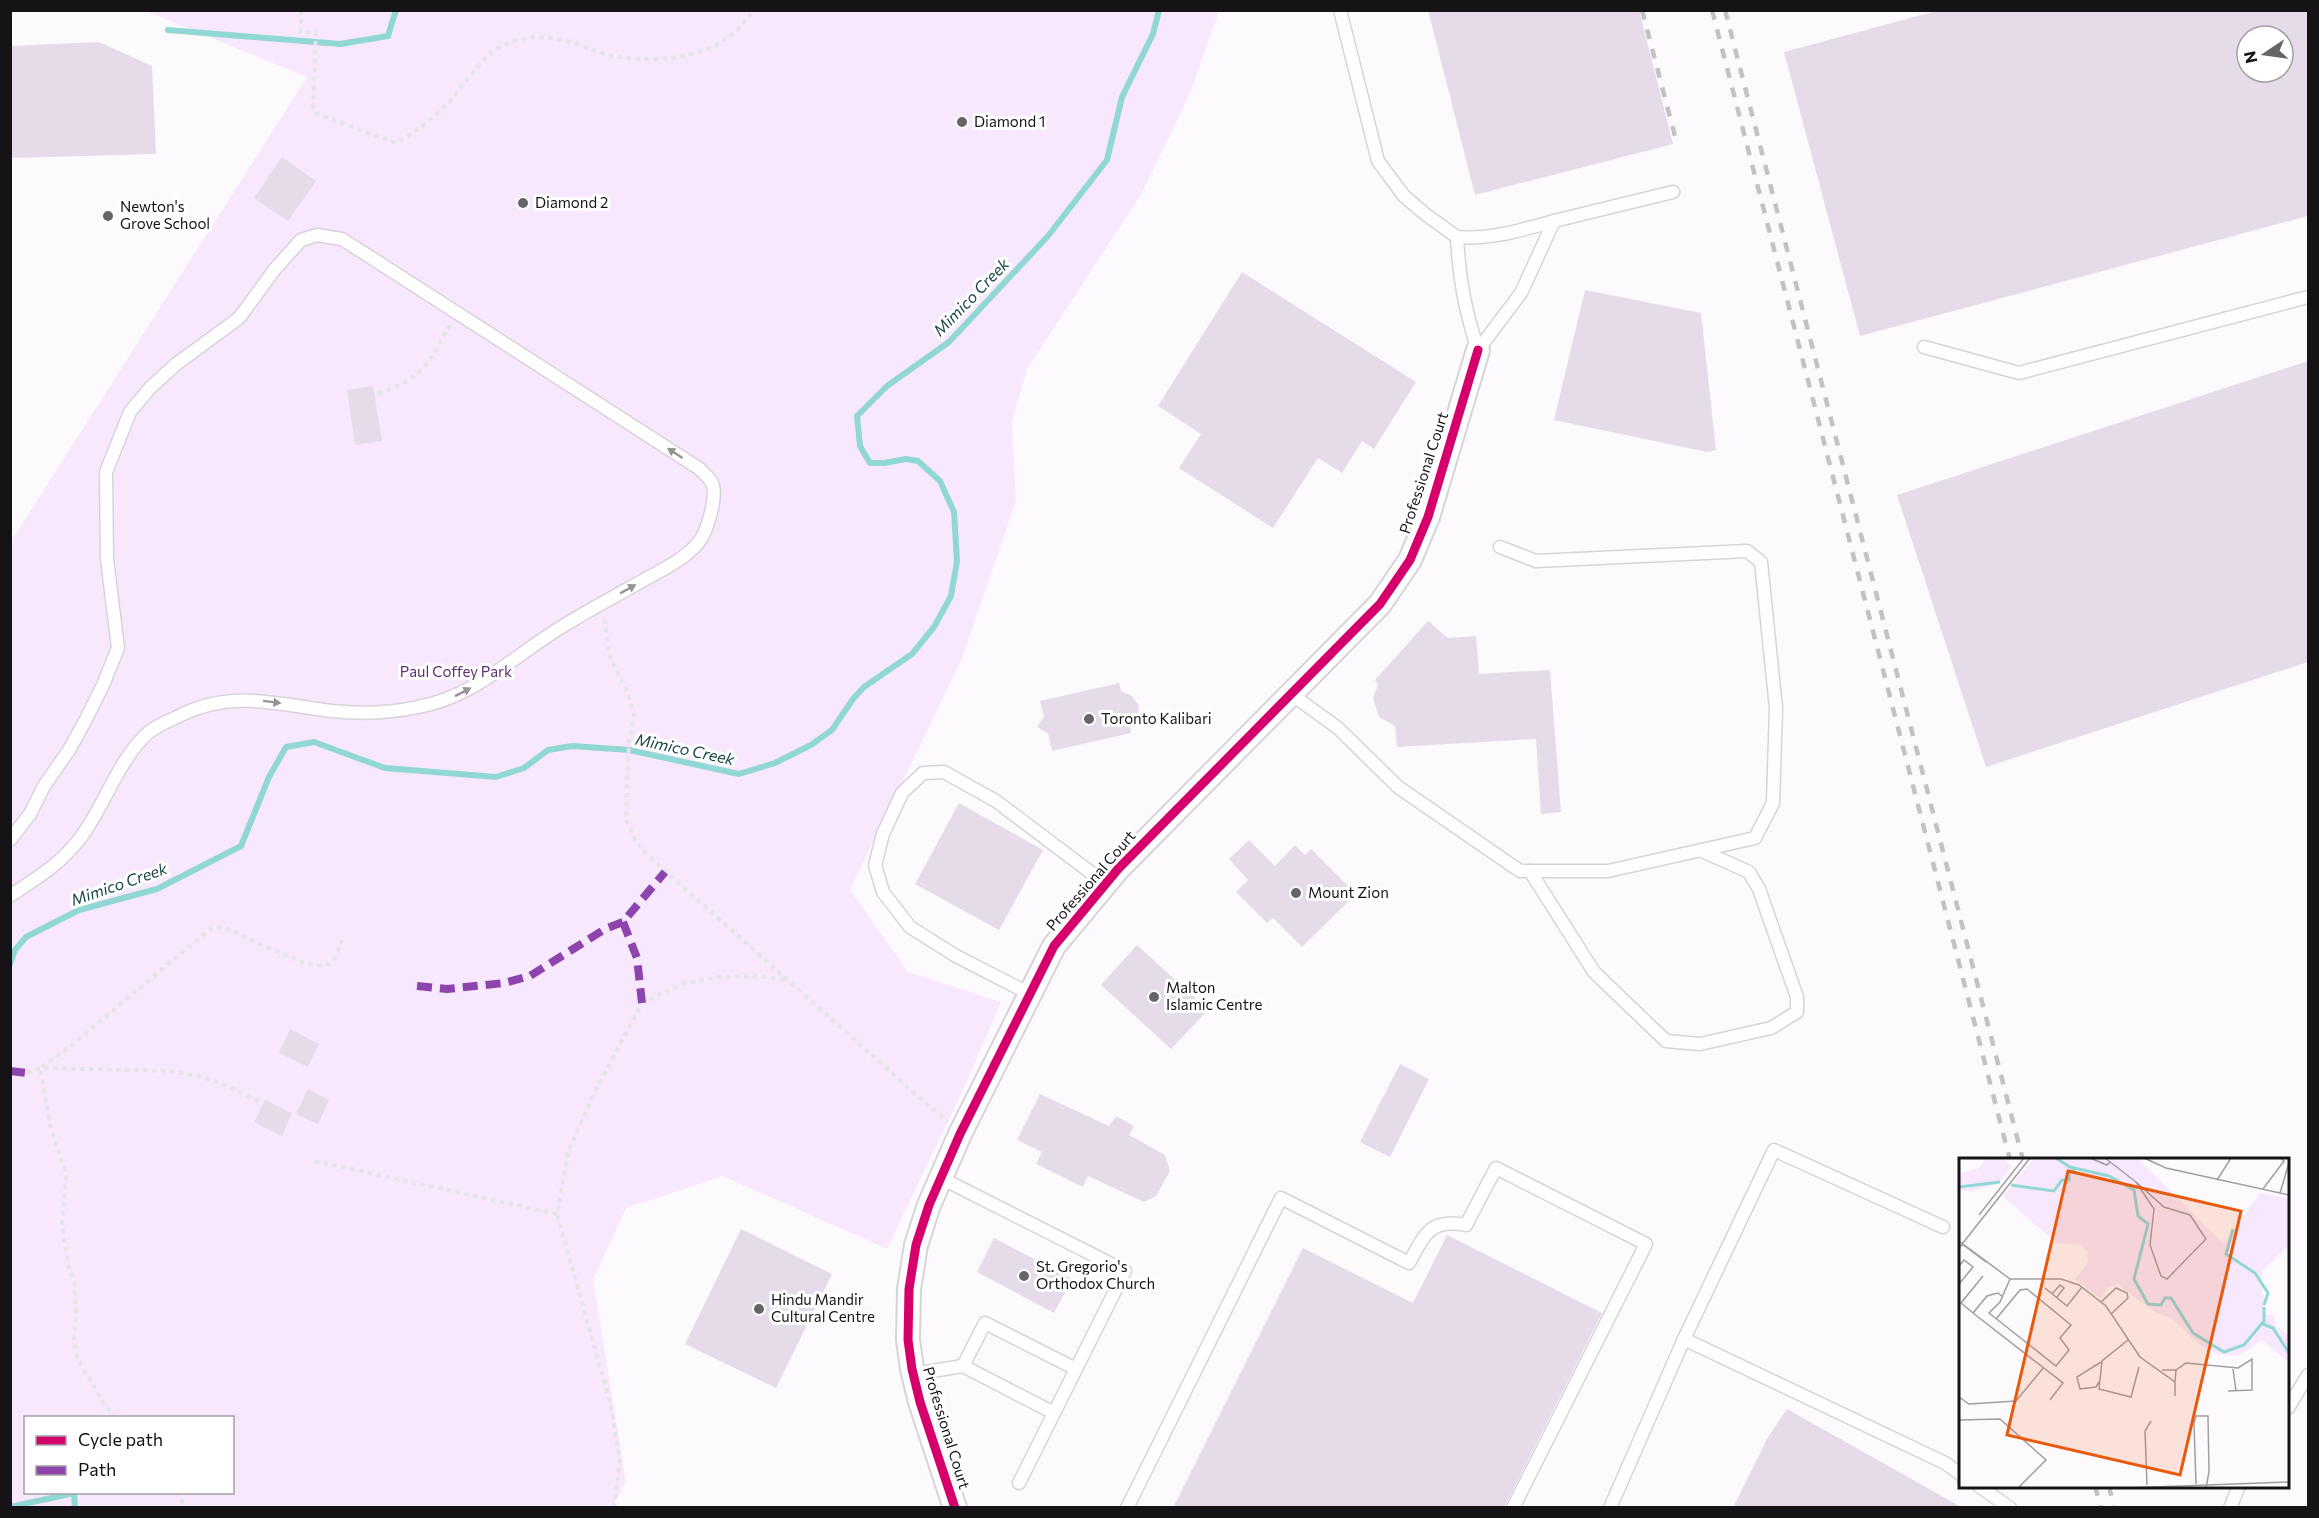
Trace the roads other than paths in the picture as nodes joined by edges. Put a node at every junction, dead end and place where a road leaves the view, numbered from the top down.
1 (1340, 10) edge
2 (1673, 192) dead end
3 (1554, 221) junction
4 (1457, 237) junction
5 (2308, 297) edge
6 (1924, 347) dead end
7 (1478, 350) junction
8 (1500, 547) dead end
9 (1291, 694) junction
10 (10, 840) edge
11 (1700, 850) junction
12 (1530, 871) junction
13 (1106, 884) junction
14 (10, 896) edge
15 (1030, 994) junction
16 (941, 1178) junction
17 (1943, 1227) dead end
18 (1684, 1340) junction
19 (963, 1366) junction
20 (1076, 1370) junction
21 (913, 1374) junction
22 (2308, 1375) edge
23 (2289, 1406) edge
24 (1054, 1413) junction
25 (1959, 1473) edge
26 (1019, 1483) dead end
27 (1982, 1488) edge
28 (2238, 1488) edge
29 (955, 1508) edge
30 (1127, 1508) edge
31 (1514, 1508) edge
32 (1610, 1508) edge
33 (2010, 1508) edge
34 (2230, 1508) edge

1 - 4 lane
2 - 3 lane
3 - 4 lane
3 - 7 lane
4 - 7 lane
5 - 6 lane
7 - 9 street, Professional Court
8 - 11 lane
9 - 12 lane
9 - 13 street, Professional Court
14 -> 10 lane
11 - 12 lane
11 - 12 lane
13 - 15 street, Professional Court
13 - 15 lane
15 - 16 street, Professional Court
16 - 20 lane
16 - 21 street, Professional Court
17 - 18 lane
18 - 25 lane
18 - 32 lane
19 - 20 lane
19 - 21 lane
19 - 24 lane
20 - 24 lane
21 - 29 street, Professional Court
22 - 23 lane
24 - 26 lane
27 - 33 lane
28 - 34 lane
30 - 31 lane

